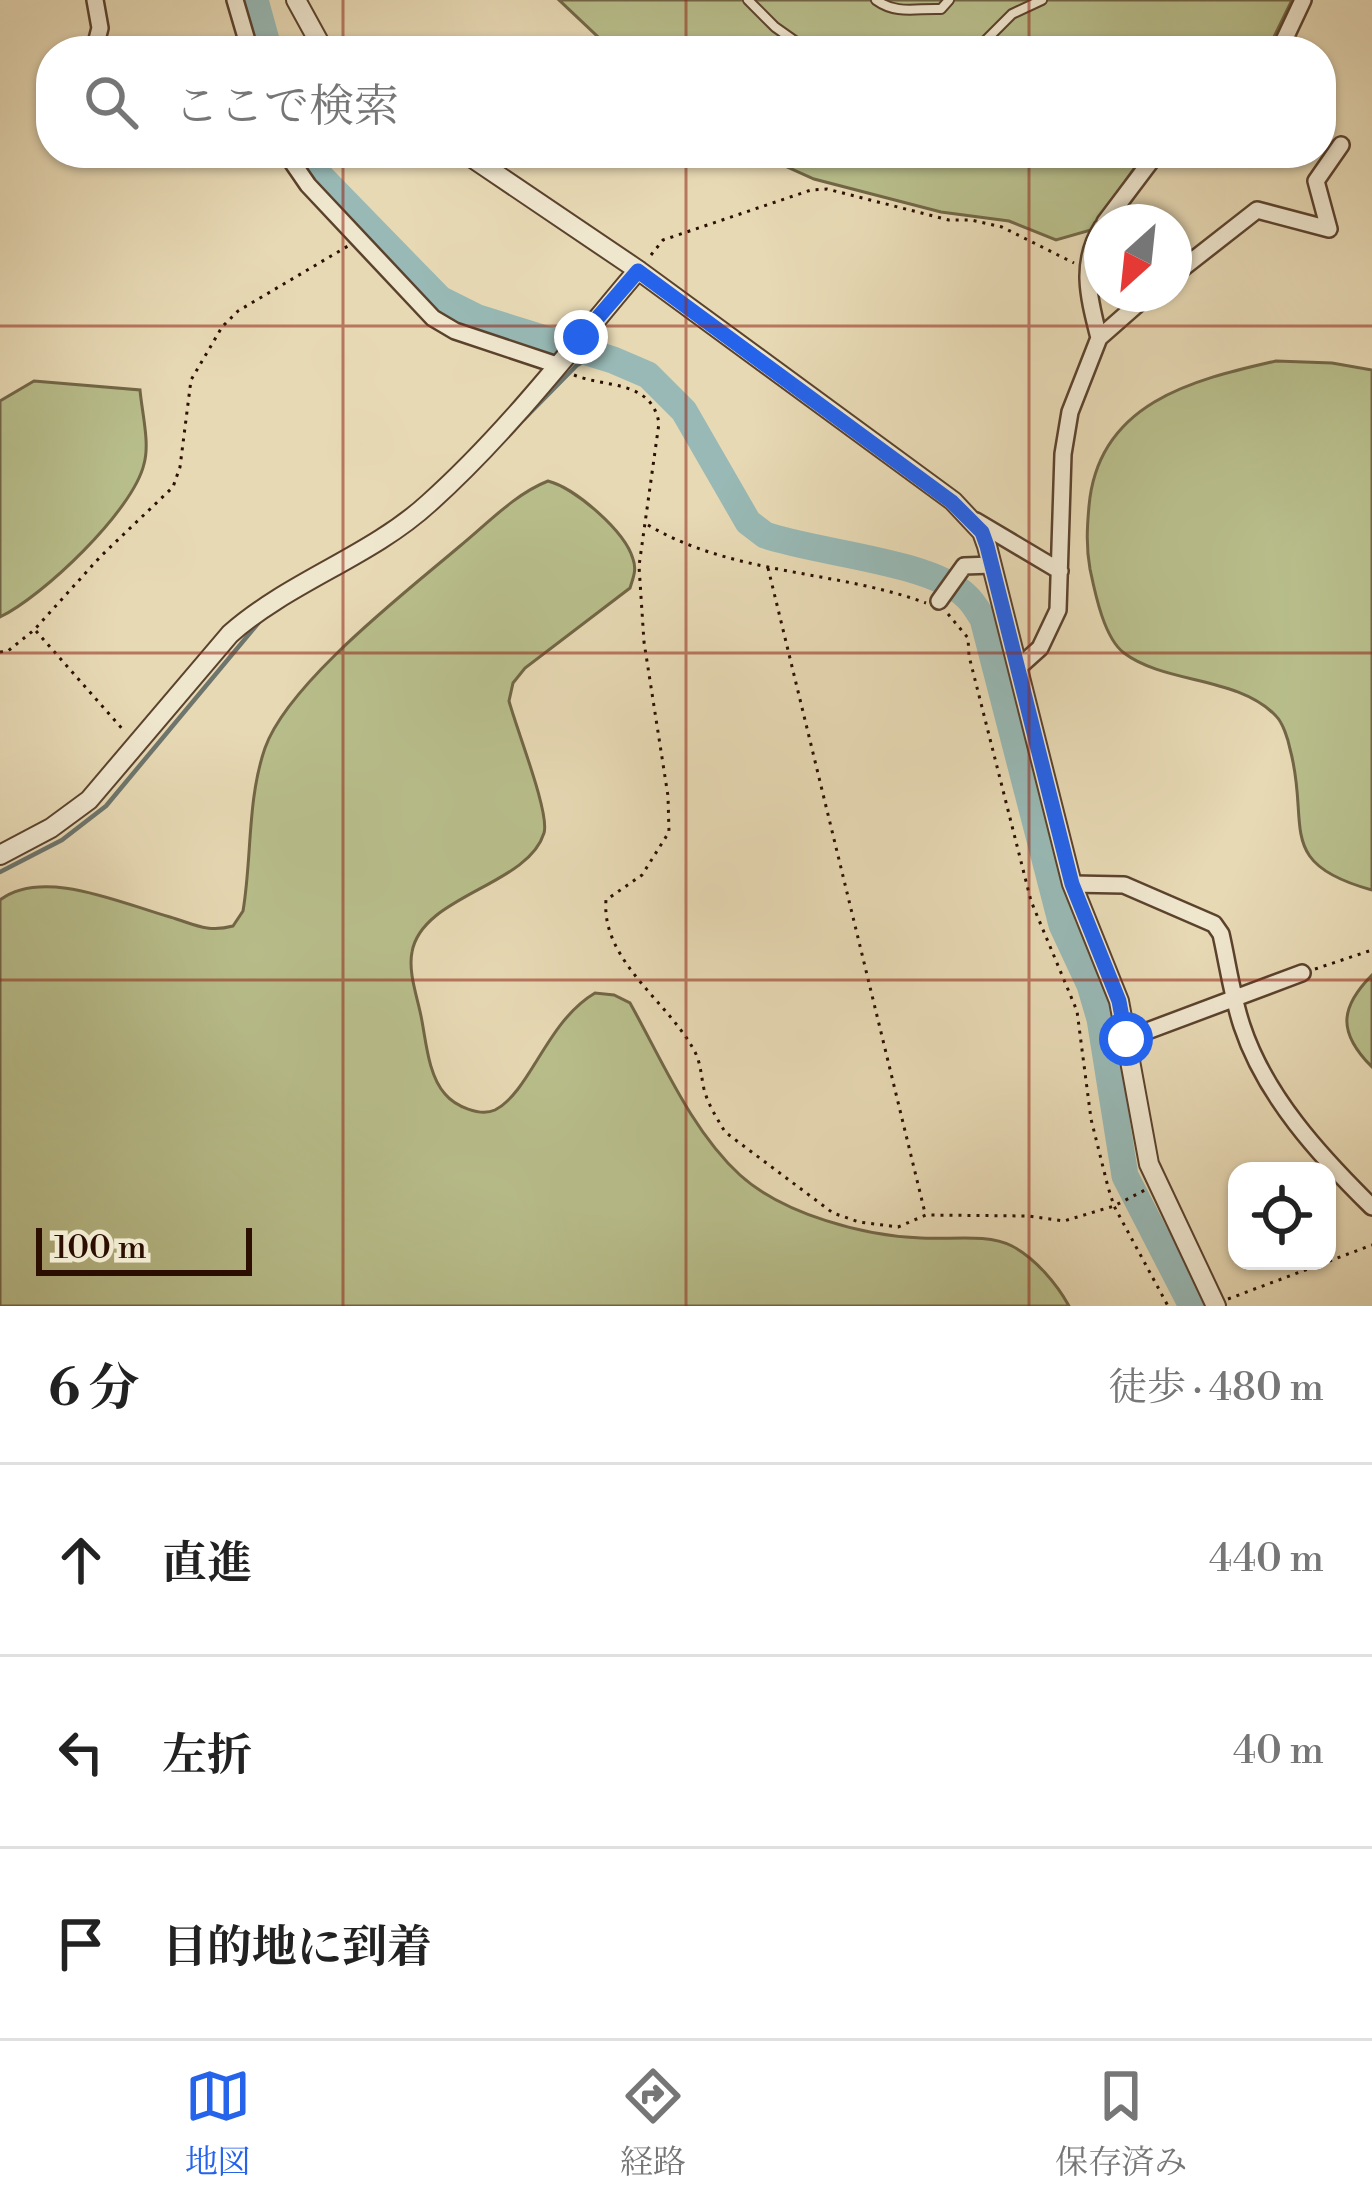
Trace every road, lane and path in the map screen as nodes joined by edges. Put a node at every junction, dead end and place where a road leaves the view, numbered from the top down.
1 (95, 0) edge
2 (235, 0) edge
3 (296, 0) edge
4 (748, 0) edge
5 (876, 0) edge
6 (949, 0) edge
7 (1042, 0) edge
8 (1303, 0) edge
9 (98, 36) edge
10 (246, 36) edge
11 (316, 36) edge
12 (788, 36) edge
13 (990, 36) edge
14 (1286, 36) edge
15 (1341, 145) dead end
16 (1336, 152) edge
17 (296, 168) edge
18 (487, 168) edge
19 (1145, 168) edge
20 (1325, 168) edge
21 (1119, 204) edge
22 (359, 239) junction
23 (1192, 261) edge
24 (1084, 267) edge
25 (638, 271) junction
26 (1093, 312) edge
27 (1129, 312) edge
28 (1099, 338) junction
29 (562, 365) junction
30 (969, 516) junction
31 (646, 524) junction
32 (992, 565) junction
33 (768, 568) junction
34 (1060, 571) junction
35 (939, 601) dead end
36 (34, 630) junction
37 (0, 652) edge
38 (1020, 666) junction
39 (137, 746) junction
40 (0, 855) edge
41 (1072, 884) junction
42 (1372, 950) edge
43 (1301, 973) joint
44 (1235, 1000) junction
45 (1126, 1039) junction
46 (1151, 1187) dead end
47 (1114, 1206) junction
48 (1372, 1208) edge
49 (926, 1215) junction
50 (1372, 1245) edge
51 (1216, 1305) edge
52 (1168, 1306) edge

1 - 9 street
2 - 10 street
3 - 11 street
4 - 12 lane
5 - 6 lane
7 - 13 lane
8 - 14 street
15 - 16 street
17 - 22 street
18 - 25 street
19 - 21 street
20 - 23 street
22 - 29 street
22 - 36 path
24 - 25 path
25 - 29 street
25 - 30 street
26 - 28 street
27 - 28 street
28 - 34 street
29 - 31 path
29 - 39 street
30 - 32 street
30 - 34 street
31 - 33 path
31 - 49 path
32 - 35 street
32 - 38 street
33 - 47 path
33 - 49 path
34 - 38 street
36 - 37 path
36 - 39 path
38 - 41 street
39 - 40 street
41 - 44 street
41 - 45 street
42 - 43 path
43 - 44 street
44 - 45 street
44 - 48 street
45 - 51 street
46 - 47 path
47 - 49 path
47 - 52 path
50 - 51 path

